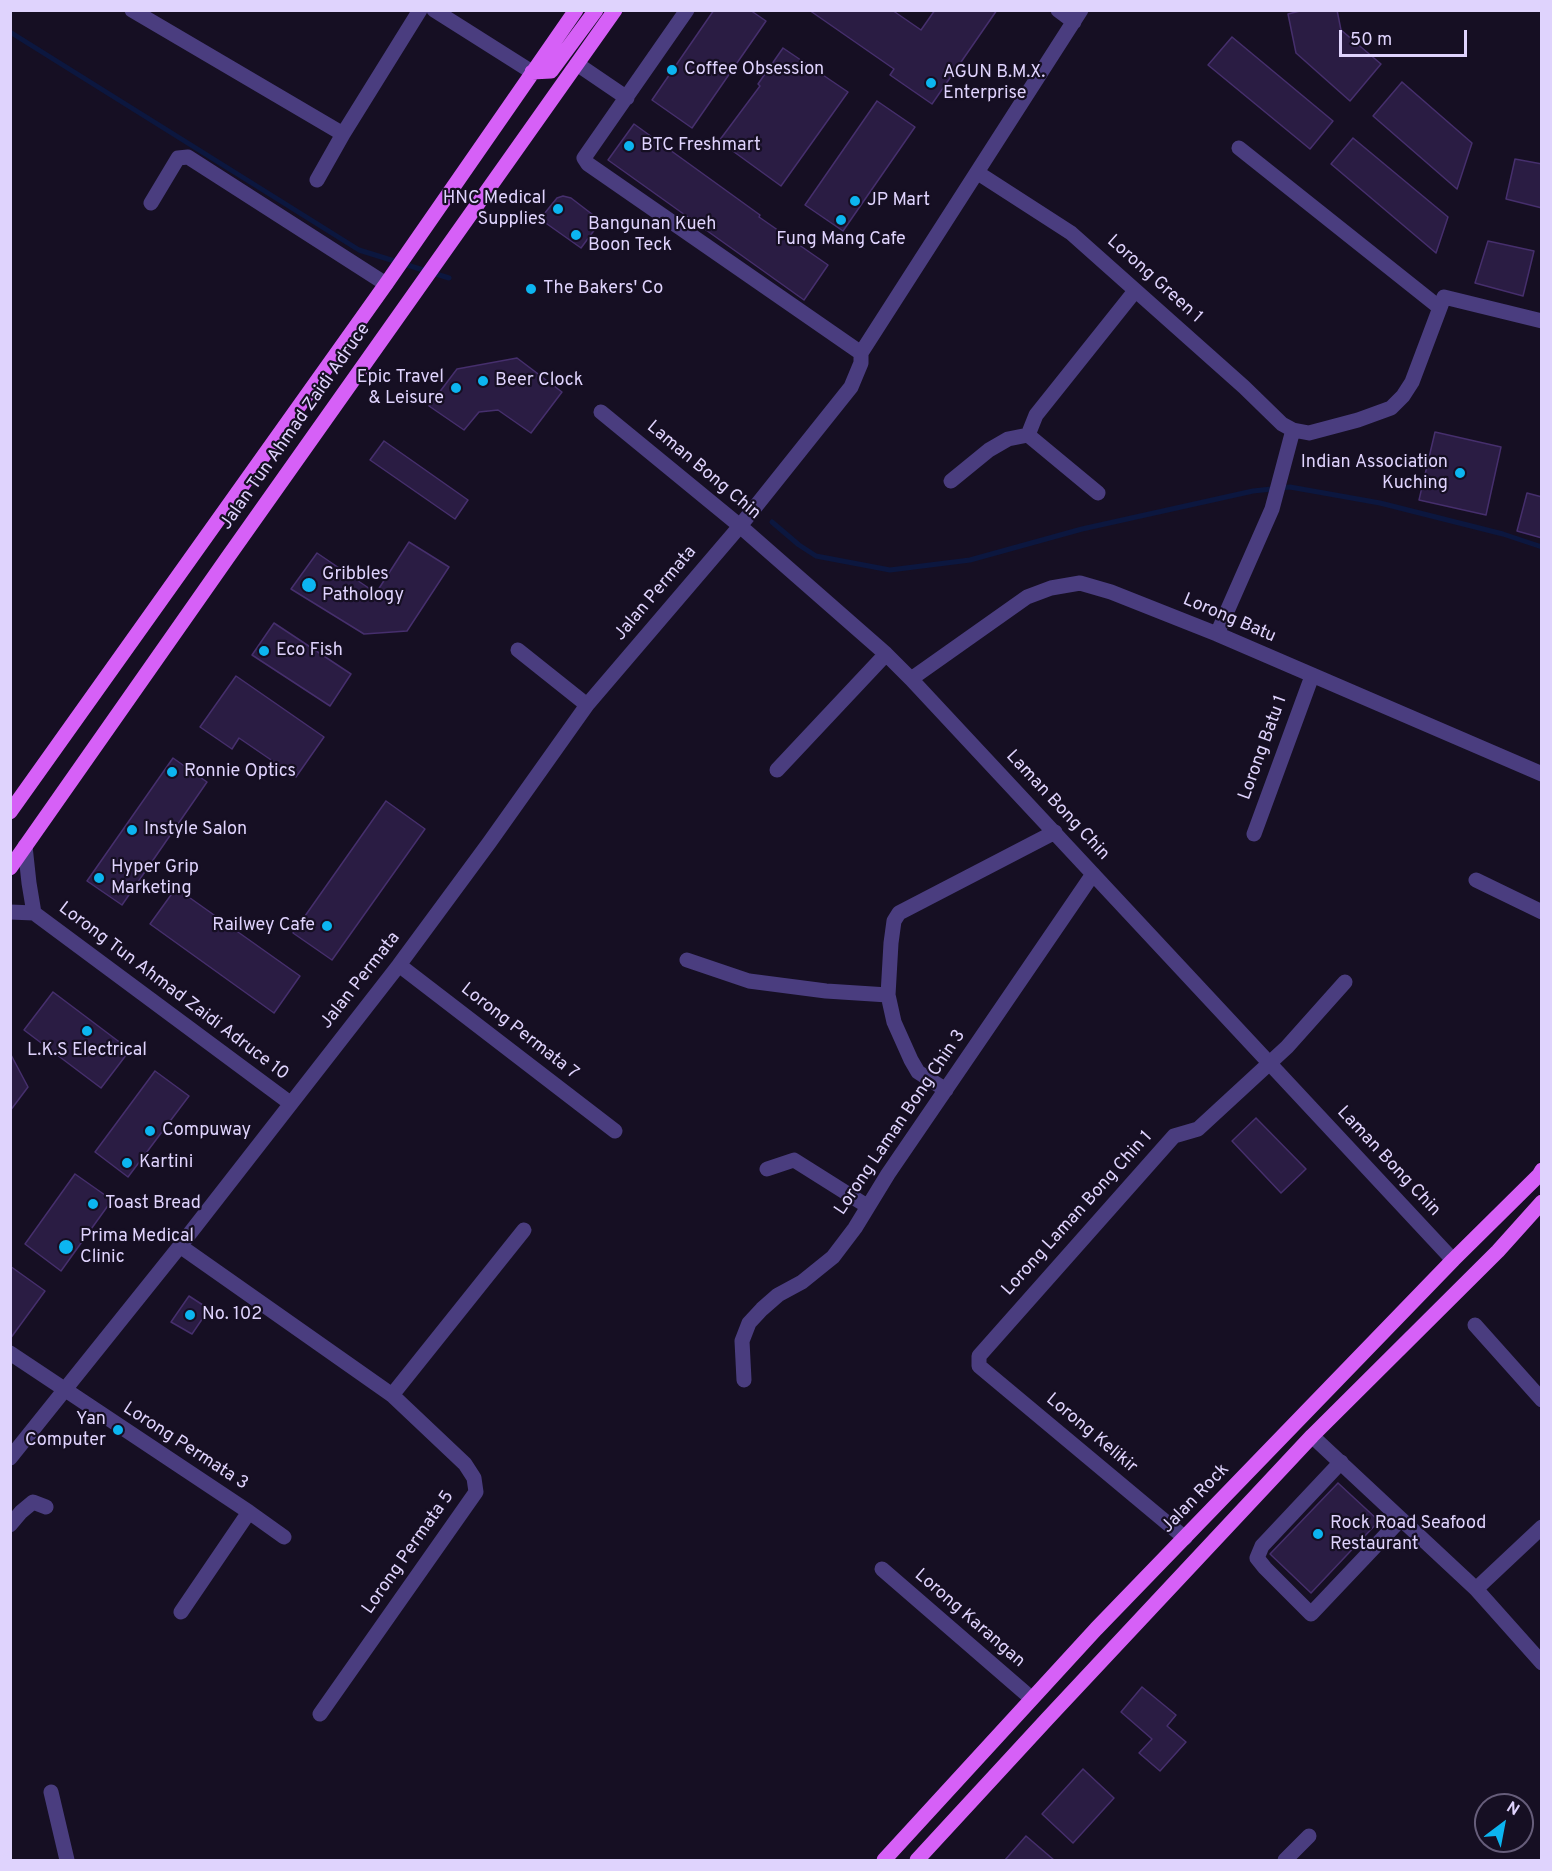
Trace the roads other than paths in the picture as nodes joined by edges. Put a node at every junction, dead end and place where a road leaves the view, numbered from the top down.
1 (132, 10) edge
2 (420, 10) edge
3 (434, 10) edge
4 (576, 10) edge
5 (596, 10) edge
6 (615, 10) edge
7 (687, 10) edge
8 (1058, 10) edge
9 (1078, 16) edge
10 (577, 64) junction
11 (532, 72) junction
12 (627, 98) junction
13 (343, 134) junction
14 (1239, 148) dead end
15 (978, 173) junction
16 (317, 180) dead end
17 (151, 203) dead end
18 (386, 284) junction
19 (1135, 291) junction
20 (1440, 308) junction
21 (1542, 321) edge
22 (861, 352) junction
23 (601, 412) dead end
24 (1293, 430) junction
25 (1028, 435) junction
26 (951, 481) dead end
27 (1098, 493) dead end
28 (740, 526) junction
29 (1217, 634) junction
30 (518, 650) dead end
31 (886, 654) junction
32 (1312, 676) junction
33 (911, 679) junction
34 (587, 705) junction
35 (777, 770) dead end
36 (1542, 774) edge
37 (10, 812) edge
38 (1055, 832) junction
39 (1254, 834) dead end
40 (26, 846) junction
41 (10, 868) edge
42 (1093, 874) junction
43 (1476, 880) dead end
44 (10, 912) edge
45 (1542, 912) edge
46 (34, 913) junction
47 (687, 960) dead end
48 (399, 965) junction
49 (1345, 982) dead end
50 (888, 995) junction
51 (1270, 1063) junction
52 (946, 1090) junction
53 (290, 1103) junction
54 (615, 1131) dead end
55 (767, 1169) dead end
56 (1542, 1170) edge
57 (1542, 1202) edge
58 (867, 1206) junction
59 (524, 1230) dead end
60 (180, 1245) junction
61 (1453, 1260) junction
62 (1475, 1325) dead end
63 (10, 1353) edge
64 (979, 1356) joint
65 (744, 1380) dead end
66 (64, 1390) junction
67 (392, 1395) junction
68 (1542, 1400) edge
69 (1312, 1436) junction
70 (10, 1458) edge
71 (1341, 1462) junction
72 (46, 1507) dead end
73 (249, 1512) junction
74 (1401, 1518) junction
75 (10, 1525) edge
76 (1542, 1527) edge
77 (284, 1537) dead end
78 (1185, 1538) junction
79 (882, 1569) dead end
80 (1476, 1588) junction
81 (181, 1612) dead end
82 (1542, 1663) edge
83 (1031, 1698) junction
84 (320, 1714) dead end
85 (51, 1792) dead end
86 (1309, 1836) dead end
87 (67, 1860) edge
88 (884, 1860) edge
89 (917, 1860) edge
90 (1285, 1860) edge

1 - 13 street
2 - 13 street
3 - 11 street
4 - 11 main road, Jalan Tun Ahmad Zaidi Adruce
5 - 11 main road
6 - 10 main road, Jalan Tun Ahmad Zaidi Adruce
7 - 12 street
8 - 9 street
9 - 15 street, Jalan Permata
10 - 12 street
10 - 40 main road, Jalan Tun Ahmad Zaidi Adruce
11 - 18 main road, Jalan Tun Ahmad Zaidi Adruce
12 - 22 street
13 - 16 street
14 - 20 street
15 - 19 street, Lorong Green 1
15 - 22 street, Jalan Permata
17 - 18 street
18 - 37 main road, Jalan Tun Ahmad Zaidi Adruce
19 - 24 street, Lorong Green 1
19 - 25 street
20 - 21 street
20 - 24 street
22 - 28 street, Jalan Permata
23 - 28 street, Laman Bong Chin
24 - 29 street
25 - 26 street
25 - 27 street
28 - 31 street, Laman Bong Chin
28 - 34 street, Jalan Permata
29 - 32 street, Lorong Batu
29 - 33 street, Lorong Batu
30 - 34 street
31 - 33 street, Laman Bong Chin
31 - 35 street
32 - 36 street, Lorong Batu
32 - 39 street, Lorong Batu 1
33 - 38 street, Laman Bong Chin
34 - 48 street, Jalan Permata
38 - 42 street, Laman Bong Chin
38 - 50 street
40 - 41 main road, Jalan Tun Ahmad Zaidi Adruce
40 - 46 street, Lorong Tun Ahmad Zaidi Adruce 10
42 - 51 street, Laman Bong Chin
42 - 52 street, Lorong Laman Bong Chin 3
43 - 45 street
44 - 46 street, Lorong Tun Ahmad Zaidi Adruce 10
46 - 53 street, Lorong Tun Ahmad Zaidi Adruce 10
47 - 50 street
48 - 53 street, Jalan Permata
48 - 54 street, Lorong Permata 7
49 - 51 street, Lorong Laman Bong Chin 1
50 - 52 street
51 - 61 street, Laman Bong Chin
51 - 64 street, Lorong Laman Bong Chin 1
52 - 58 street, Lorong Laman Bong Chin 3
53 - 60 street, Jalan Permata
55 - 58 street
56 - 61 main road, Jalan Rock
57 - 69 main road
58 - 65 street, Lorong Laman Bong Chin 3
59 - 67 street
60 - 66 street, Jalan Permata
60 - 67 street, Lorong Permata 5
61 - 78 main road, Jalan Rock
62 - 68 street
63 - 66 street, Lorong Permata 3
64 - 78 street, Lorong Kelikir
66 - 70 street, Jalan Permata
66 - 73 street, Lorong Permata 3
67 - 84 street, Lorong Permata 5
69 - 71 street
69 - 89 main road
71 - 74 street
71 - 74 street
72 - 75 street
73 - 77 street, Lorong Permata 3
73 - 81 street
74 - 80 street
76 - 80 street
78 - 83 main road, Jalan Rock
79 - 83 street, Lorong Karangan
80 - 82 street
83 - 88 main road, Jalan Rock
85 - 87 street
86 - 90 street

